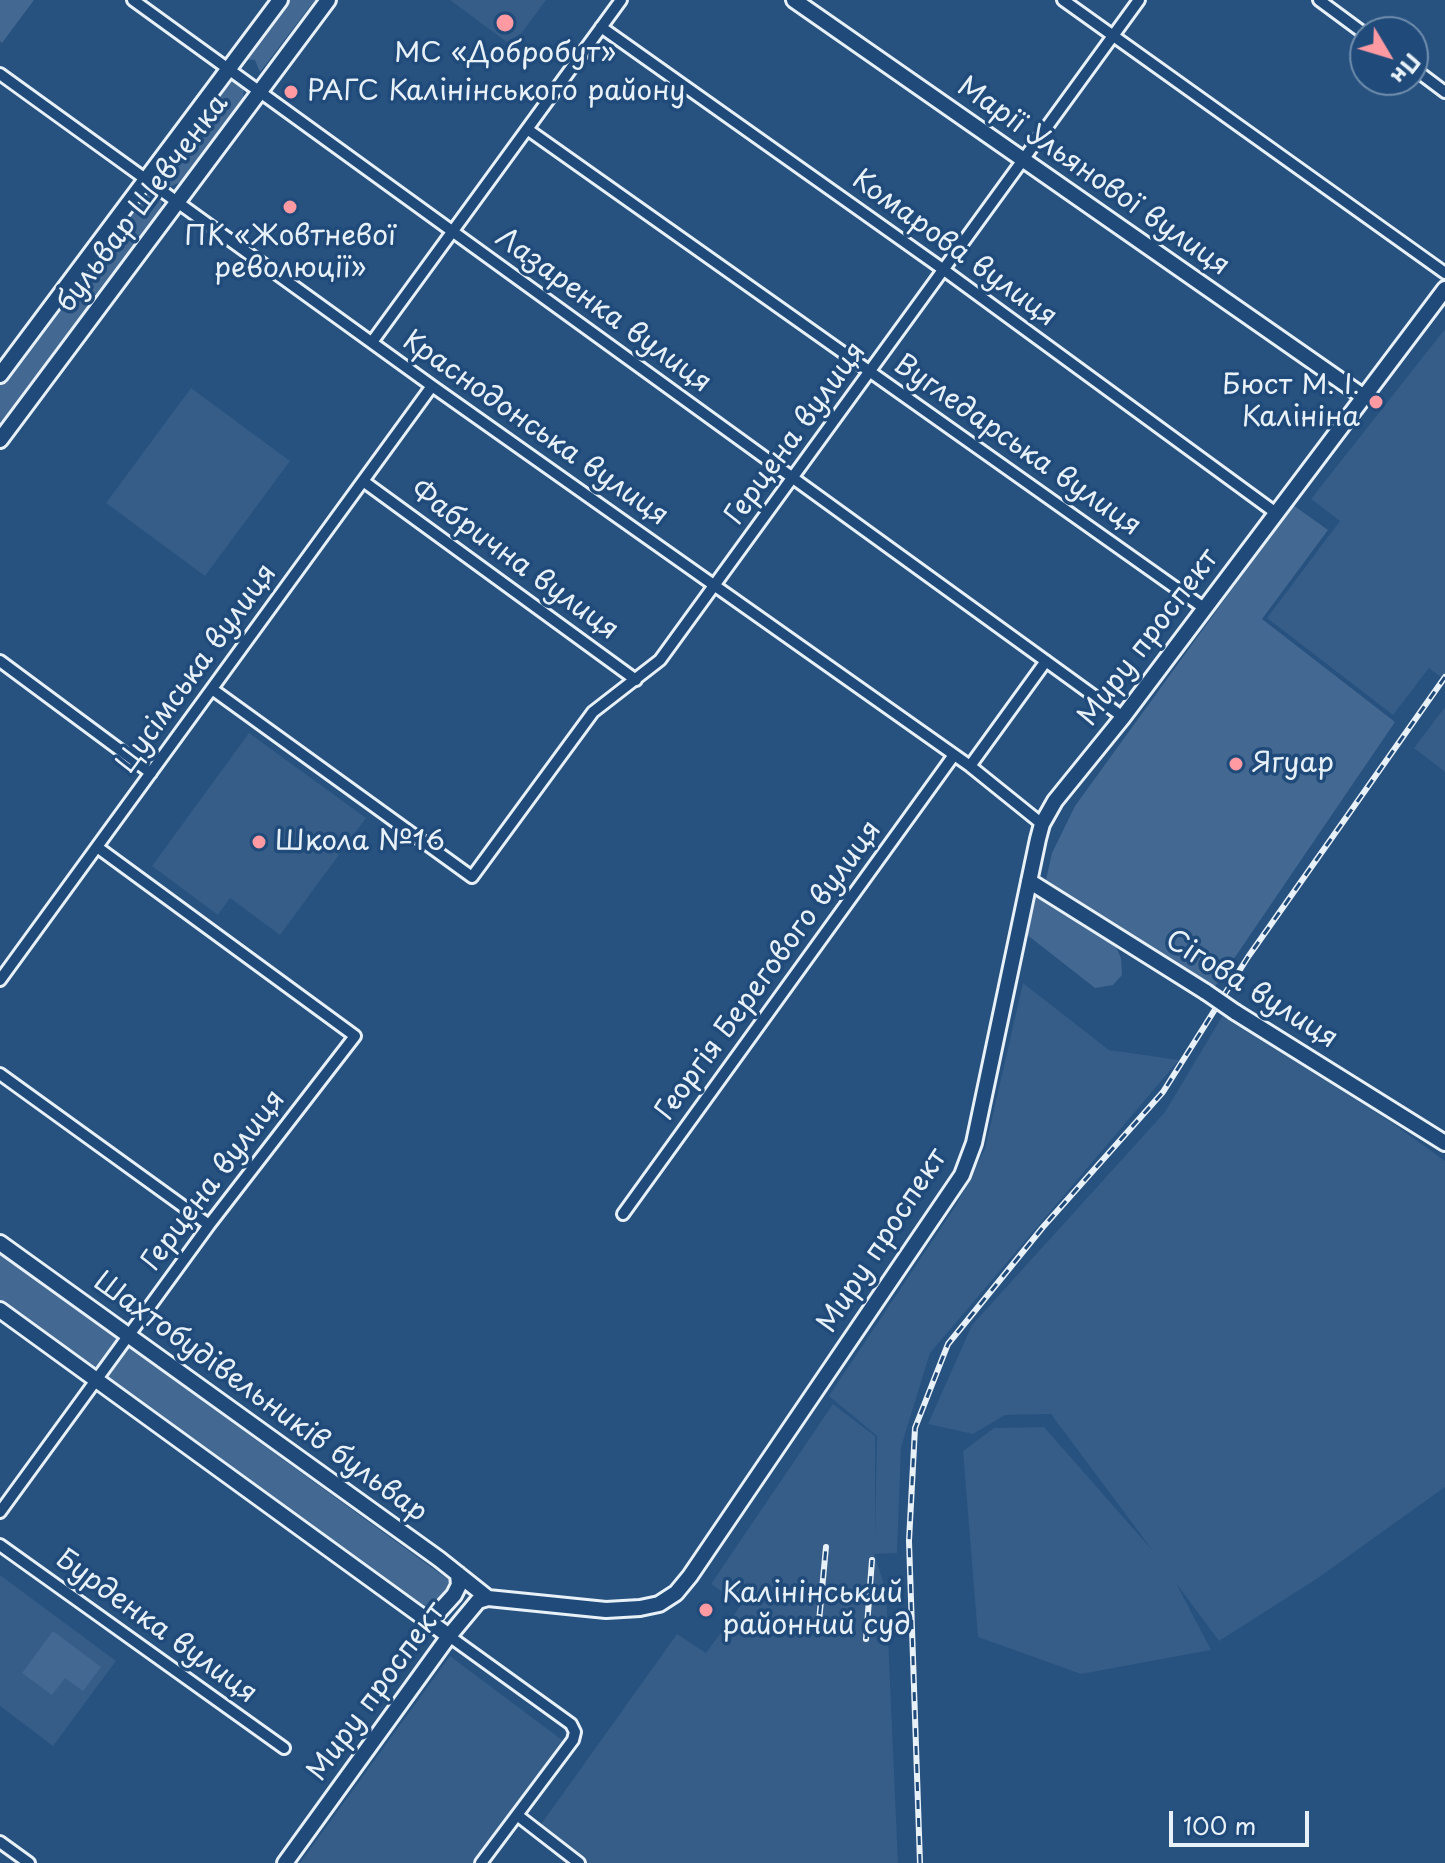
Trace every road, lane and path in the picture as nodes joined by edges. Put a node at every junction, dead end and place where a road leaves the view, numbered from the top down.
1 (133, 0) edge
2 (280, 0) edge
3 (328, 0) edge
4 (621, 0) edge
5 (794, 0) edge
6 (1063, 0) edge
7 (1139, 0) edge
8 (1319, 0) edge
9 (1349, 22) edge
10 (601, 27) junction
11 (1113, 35) junction
12 (227, 69) junction
13 (0, 74) edge
14 (259, 92) junction
15 (527, 129) junction
16 (1023, 161) junction
17 (145, 179) junction
18 (176, 202) junction
19 (452, 232) junction
20 (944, 270) junction
21 (1445, 273) edge
22 (1445, 289) edge
23 (372, 342) junction
24 (870, 372) junction
25 (0, 375) edge
26 (432, 386) junction
27 (1364, 397) junction
28 (0, 440) edge
29 (793, 478) junction
30 (363, 481) junction
31 (1276, 513) junction
32 (716, 586) junction
33 (1204, 608) junction
34 (0, 661) edge
35 (1046, 661) junction
36 (636, 680) junction
37 (212, 689) junction
38 (1123, 717) junction
39 (954, 755) junction
40 (970, 766) junction
41 (151, 773) junction
42 (1042, 824) junction
43 (97, 847) junction
44 (1029, 881) junction
45 (0, 980) edge
46 (0, 1074) edge
47 (1445, 1143) edge
48 (623, 1214) dead end
49 (209, 1225) junction
50 (0, 1243) edge
51 (0, 1310) edge
52 (128, 1335) junction
53 (97, 1380) junction
54 (0, 1512) edge
55 (0, 1545) edge
56 (458, 1574) junction
57 (488, 1598) junction
58 (425, 1618) junction
59 (449, 1636) junction
60 (284, 1748) dead end
61 (517, 1815) junction
62 (0, 1842) edge
63 (29, 1863) edge
64 (285, 1863) edge
65 (481, 1863) edge
66 (579, 1863) edge

1 - 12 street, Лазаренка вулиця
2 - 12 main road, бульвар Шевченка
3 - 14 main road, бульвар Шевченка
4 - 10 street
5 - 16 main road, Марії Ульянової вулиця
6 - 11 street
7 - 11 street, Герцена вулиця
8 - 9 street
10 - 15 street
10 - 20 street, Комарова вулиця
11 - 16 street, Герцена вулиця
11 - 21 street
12 - 14 street, Лазаренка вулиця
12 - 17 main road, бульвар Шевченка
13 - 17 street, Краснодонська вулиця
14 - 18 main road, бульвар Шевченка
14 - 19 street, Лазаренка вулиця
15 - 19 street
15 - 24 street, Вугледарська вулиця
16 - 20 street, Герцена вулиця
16 - 27 main road, Марії Ульянової вулиця
17 - 18 street, Краснодонська вулиця
17 - 25 main road, бульвар Шевченка
18 - 23 street, Краснодонська вулиця
18 - 28 main road, бульвар Шевченка
19 - 23 street
19 - 29 street, Лазаренка вулиця
20 - 24 street, Герцена вулиця
20 - 31 street, Комарова вулиця
22 - 27 main road, Миру проспект
23 - 26 street, Краснодонська вулиця
24 - 29 street, Герцена вулиця
24 - 33 street, Вугледарська вулиця
26 - 30 street, Цусімська вулиця
26 - 32 street, Краснодонська вулиця
27 - 31 main road, Миру проспект
29 - 32 street, Герцена вулиця
29 - 35 street, Лазаренка вулиця
30 - 36 street, Фабрична вулиця
30 - 37 street, Цусімська вулиця
31 - 33 main road, Миру проспект
32 - 36 street, Герцена вулиця
32 - 39 street, Краснодонська вулиця
33 - 38 main road, Миру проспект
34 - 41 street
35 - 38 street, Лазаренка вулиця
35 - 40 street
36 - 37 street, Герцена вулиця
37 - 41 street, Цусімська вулиця
38 - 42 main road, Миру проспект
39 - 40 street, Краснодонська вулиця
39 - 48 street, Георгія Берегового вулиця
40 - 42 street, Краснодонська вулиця
41 - 43 street, Цусімська вулиця
42 - 44 main road, Миру проспект
43 - 45 street, Цусімська вулиця
43 - 49 street, Герцена вулиця
44 - 47 main road, Сігова вулиця, bridge
44 - 57 main road, Миру проспект
46 - 49 street
49 - 52 street, Герцена вулиця
50 - 52 main road, Шахтобудівельників бульвар
51 - 53 main road
52 - 53 street, Герцена вулиця
52 - 56 main road, Шахтобудівельників бульвар
53 - 54 street, Герцена вулиця
53 - 58 main road
55 - 60 street, Бурденка вулиця
56 - 57 main road, Шахтобудівельників бульвар
56 - 58 main road
57 - 59 main road, Миру проспект
58 - 59 main road
59 - 61 street
59 - 64 main road, Миру проспект
61 - 65 street
61 - 66 street
62 - 63 street

